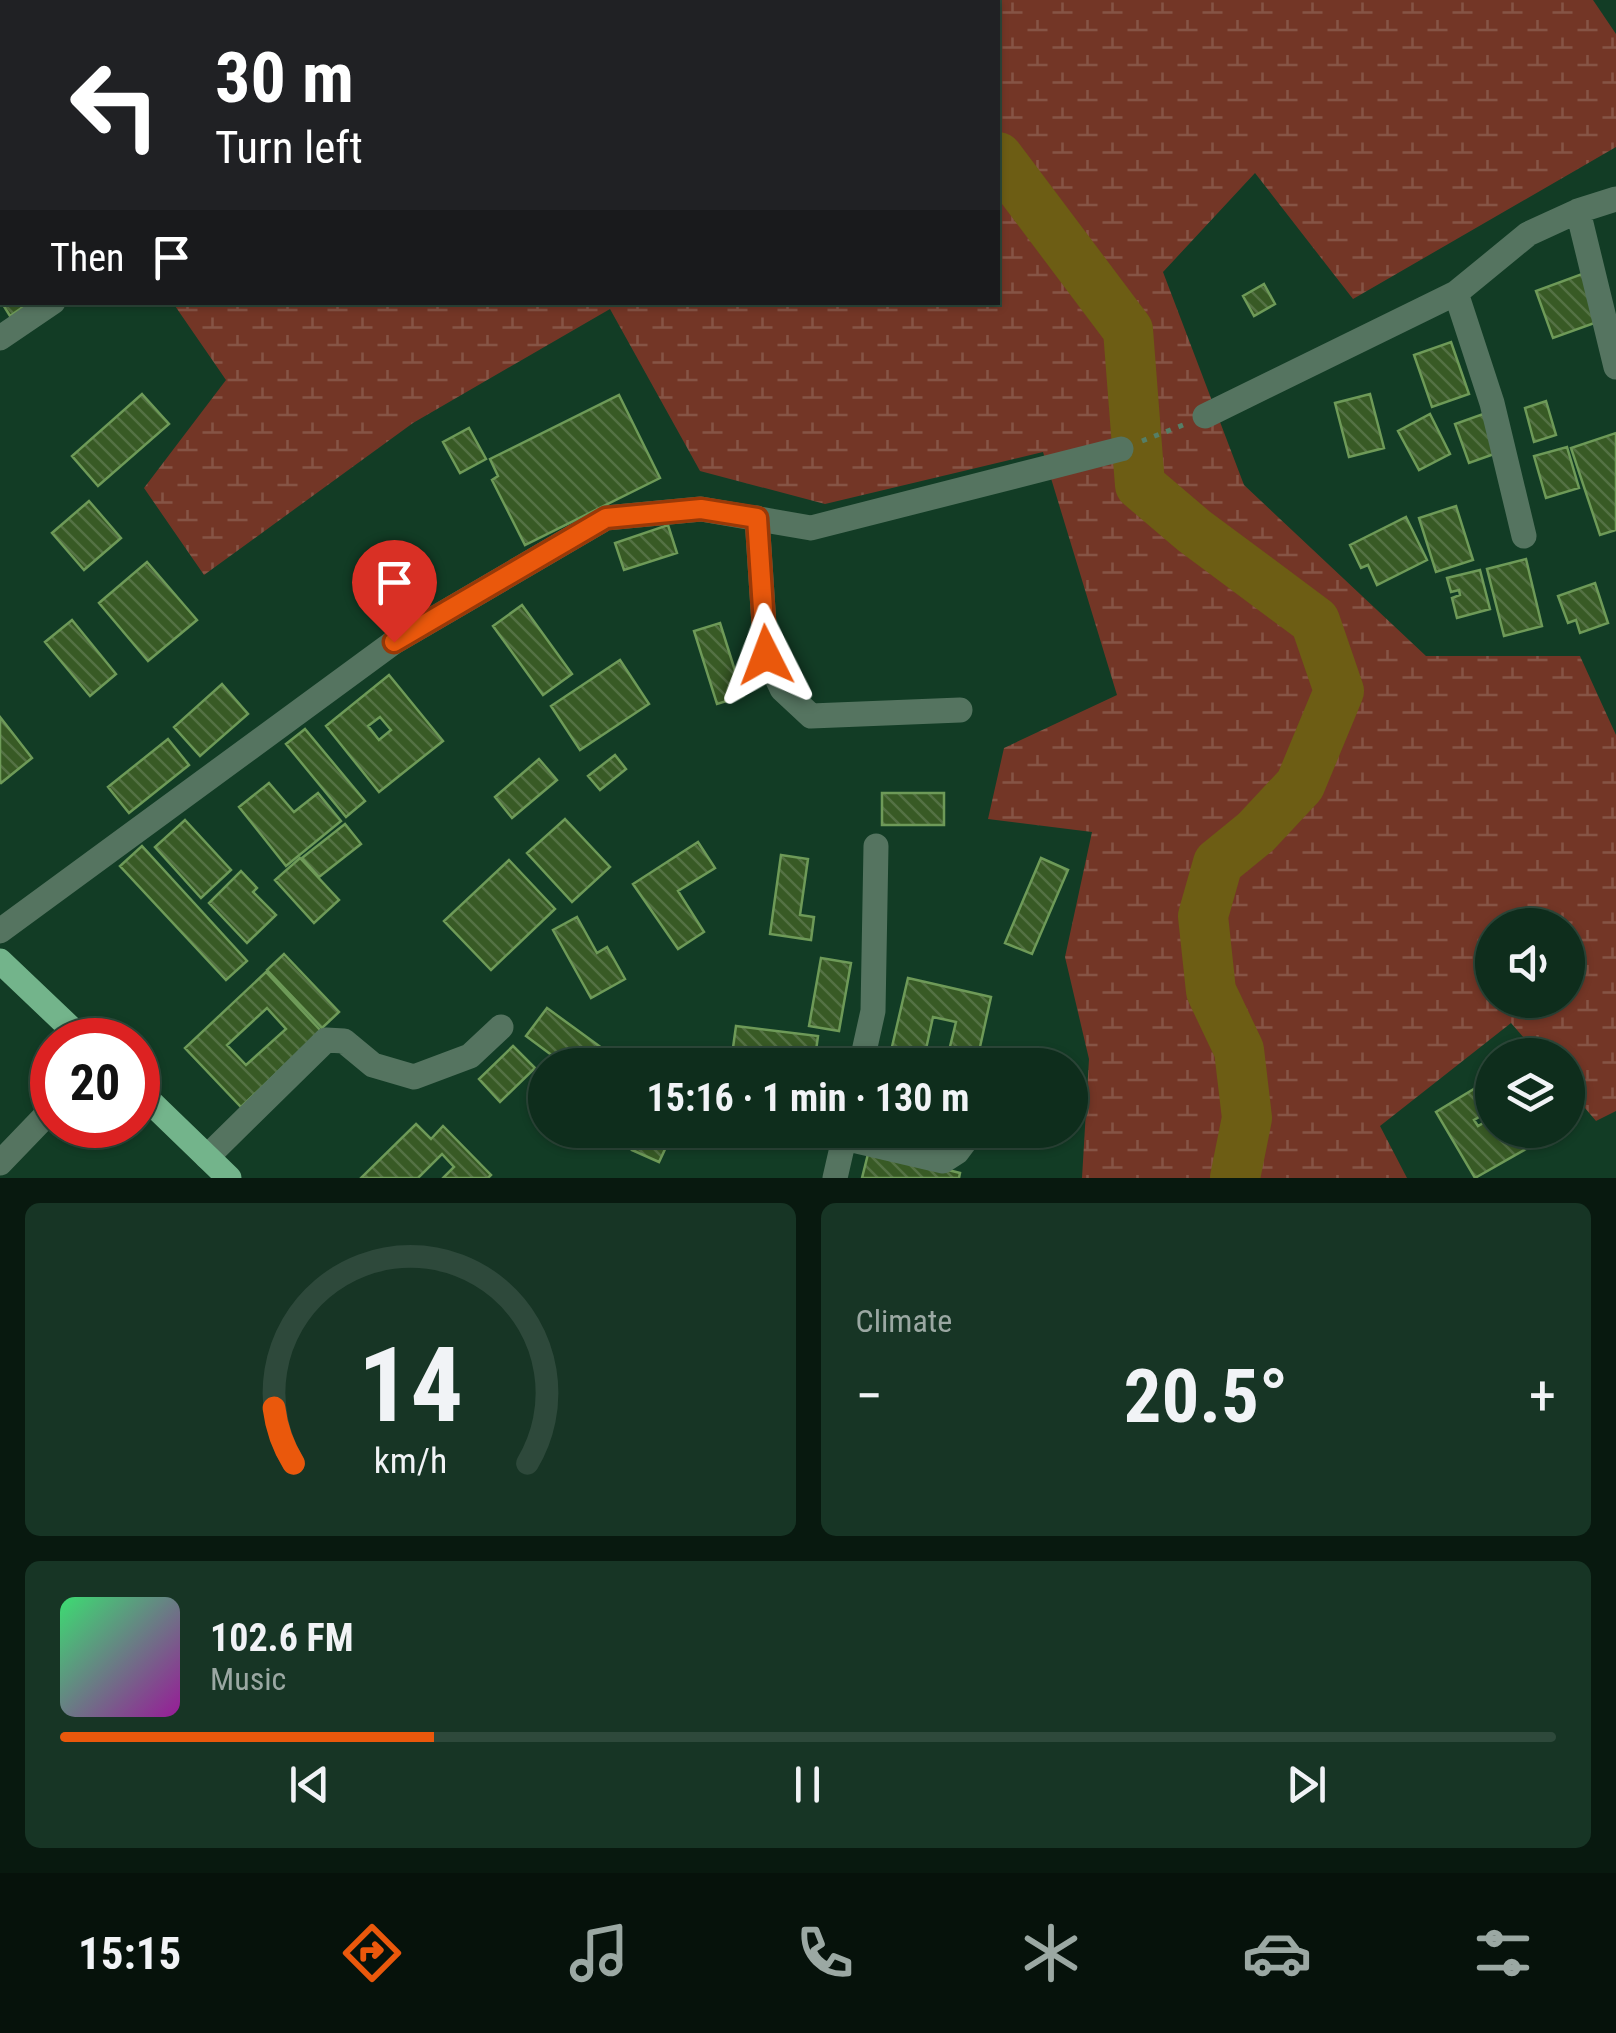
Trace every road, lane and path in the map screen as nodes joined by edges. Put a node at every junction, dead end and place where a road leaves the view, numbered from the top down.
1 (1616, 199) edge
2 (1578, 211) junction
3 (1456, 293) junction
4 (49, 305) edge
5 (0, 338) edge
6 (1616, 367) edge
7 (1205, 416) joint
8 (1121, 450) joint
9 (757, 518) junction
10 (1524, 536) dead end
11 (960, 710) dead end
12 (876, 846) dead end
13 (0, 931) edge
14 (0, 961) edge
15 (60, 1018) edge
16 (501, 1027) dead end
17 (865, 1048) edge
18 (160, 1111) edge
19 (30, 1132) edge
20 (842, 1148) edge
21 (896, 1148) edge
22 (959, 1148) edge
23 (207, 1157) junction
24 (0, 1163) edge
25 (229, 1178) edge
26 (835, 1178) edge

1 - 2 street
2 - 3 street
2 - 6 street
3 - 7 street
3 - 10 street
4 - 5 street
7 - 8 path
8 - 9 street
9 - 11 street
9 - 13 street
12 - 17 street
14 - 15 main road
16 - 23 street
18 - 23 main road
19 - 24 street
20 - 26 street
21 - 22 street
23 - 25 main road

